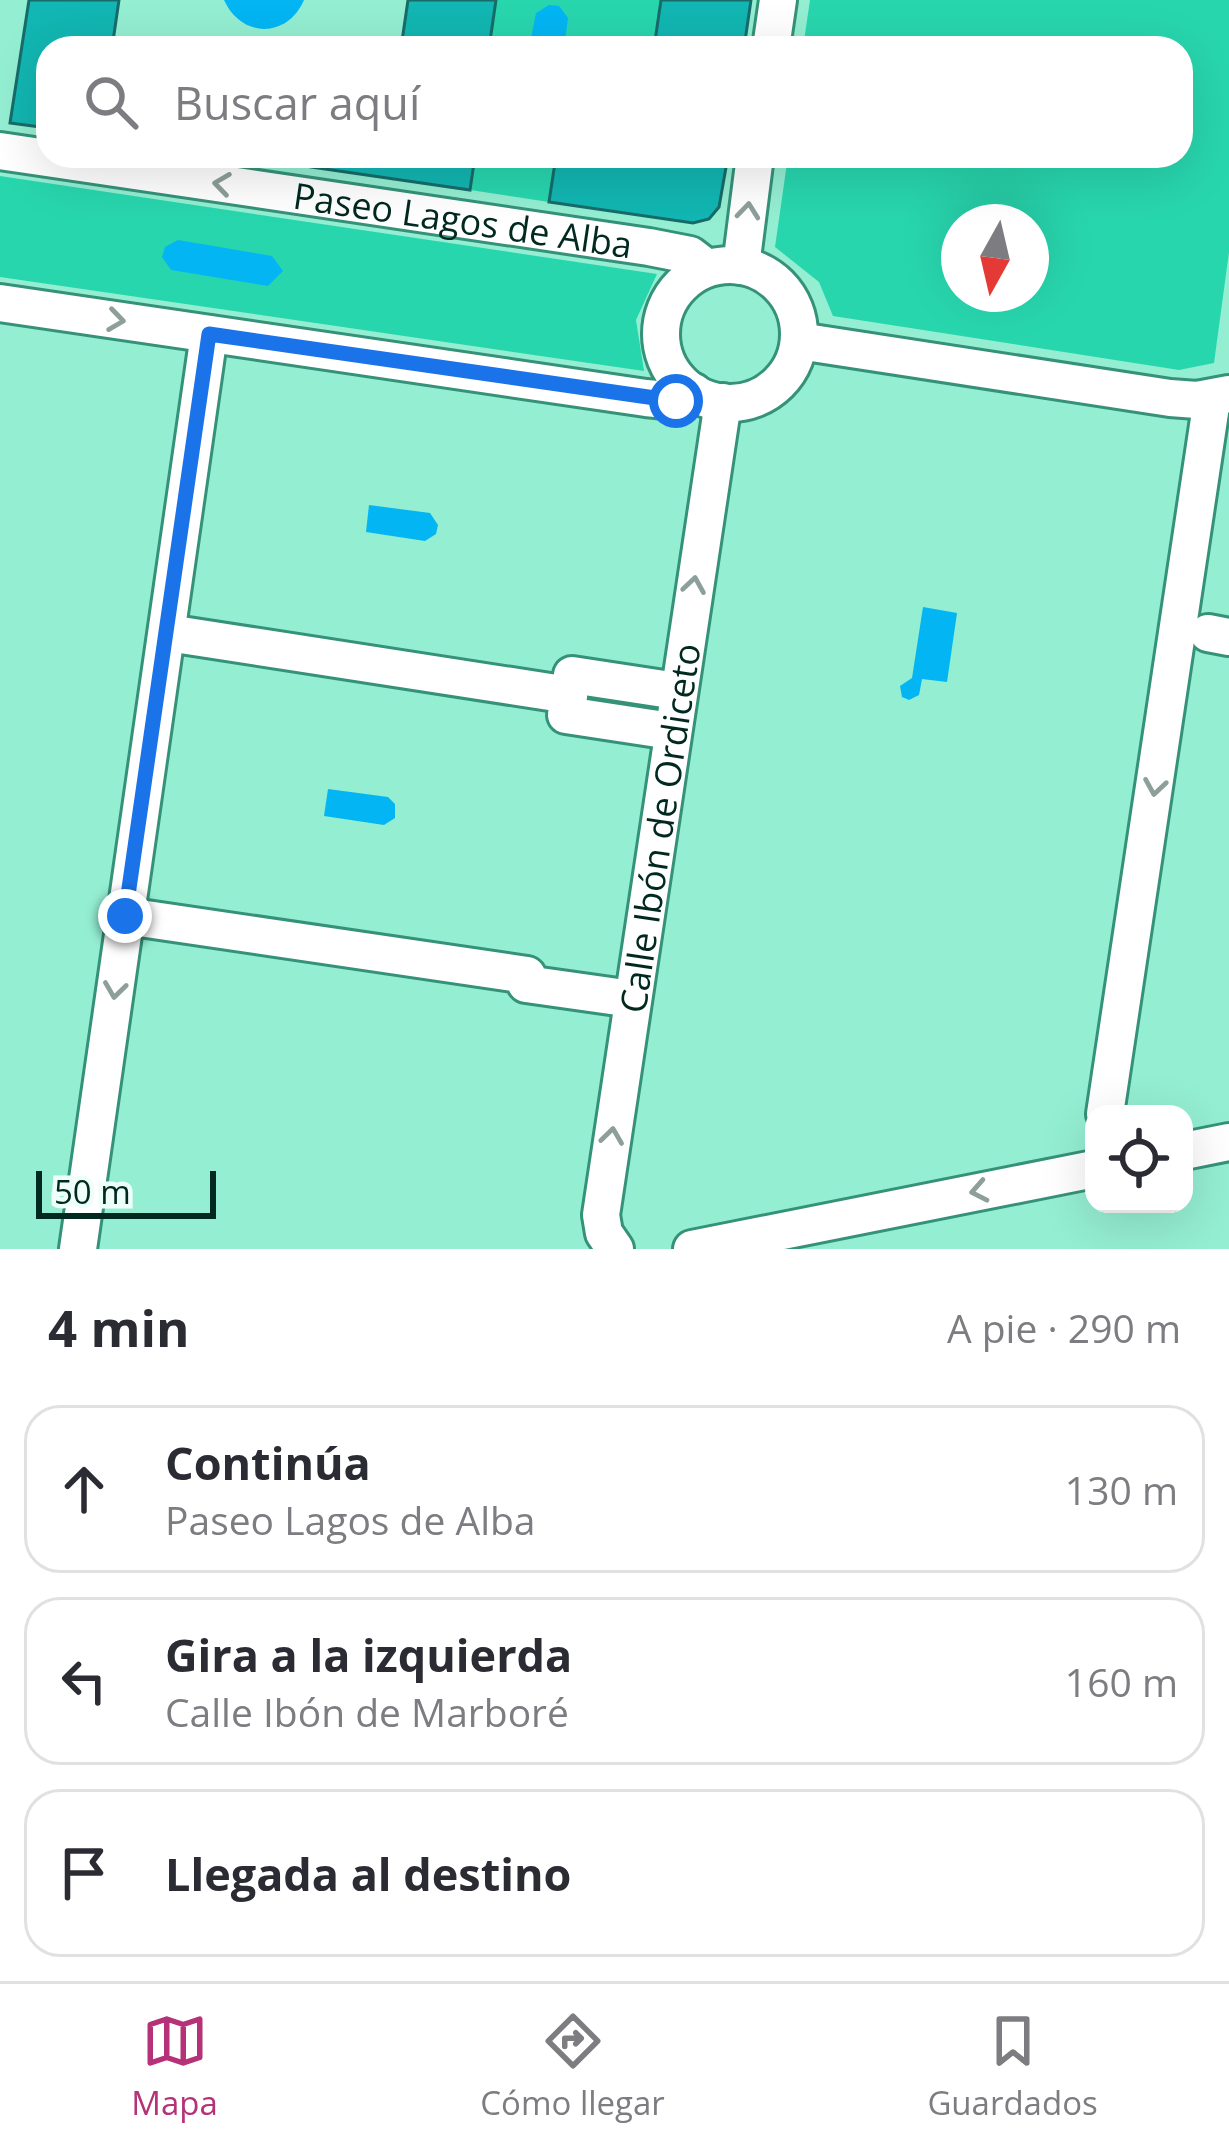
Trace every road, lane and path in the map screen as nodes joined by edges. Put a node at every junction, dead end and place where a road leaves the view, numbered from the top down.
1 (778, 0) edge
2 (773, 36) edge
3 (0, 151) edge
4 (36, 156) edge
5 (115, 168) edge
6 (752, 168) edge
7 (724, 267) junction
8 (0, 303) edge
9 (209, 334) junction
10 (799, 341) junction
11 (1221, 396) edge
12 (708, 398) junction
13 (1184, 596) junction
14 (168, 633) junction
15 (1219, 635) edge
16 (1173, 671) junction
17 (677, 691) junction
18 (569, 694) junction
19 (671, 731) junction
20 (125, 916) junction
21 (632, 999) junction
22 (1106, 1105) edge
23 (1229, 1142) edge
24 (1193, 1149) edge
25 (1085, 1162) edge
26 (78, 1249) edge
27 (615, 1249) edge
28 (692, 1249) edge

1 - 2 street
4 -> 3 street, Paseo Lagos de Alba
7 -> 5 street, Paseo Lagos de Alba
7 -> 6 street
7 - 10 street
7 - 12 street
8 -> 9 street
9 - 12 street
9 - 14 street
10 - 11 street
10 - 12 street
11 - 13 street
17 -> 12 street, Calle Ibón de Ordiceto
13 - 15 street
13 - 16 street
14 - 18 street
14 - 20 street
15 - 16 street
16 -> 22 street
17 - 18 street
17 - 19 street, Calle Ibón de Ordiceto
18 - 19 street
19 - 21 street, Calle Ibón de Ordiceto
20 - 21 street
20 -> 26 street
27 -> 21 street, Calle Ibón de Ordiceto
23 - 24 street
25 -> 28 street

